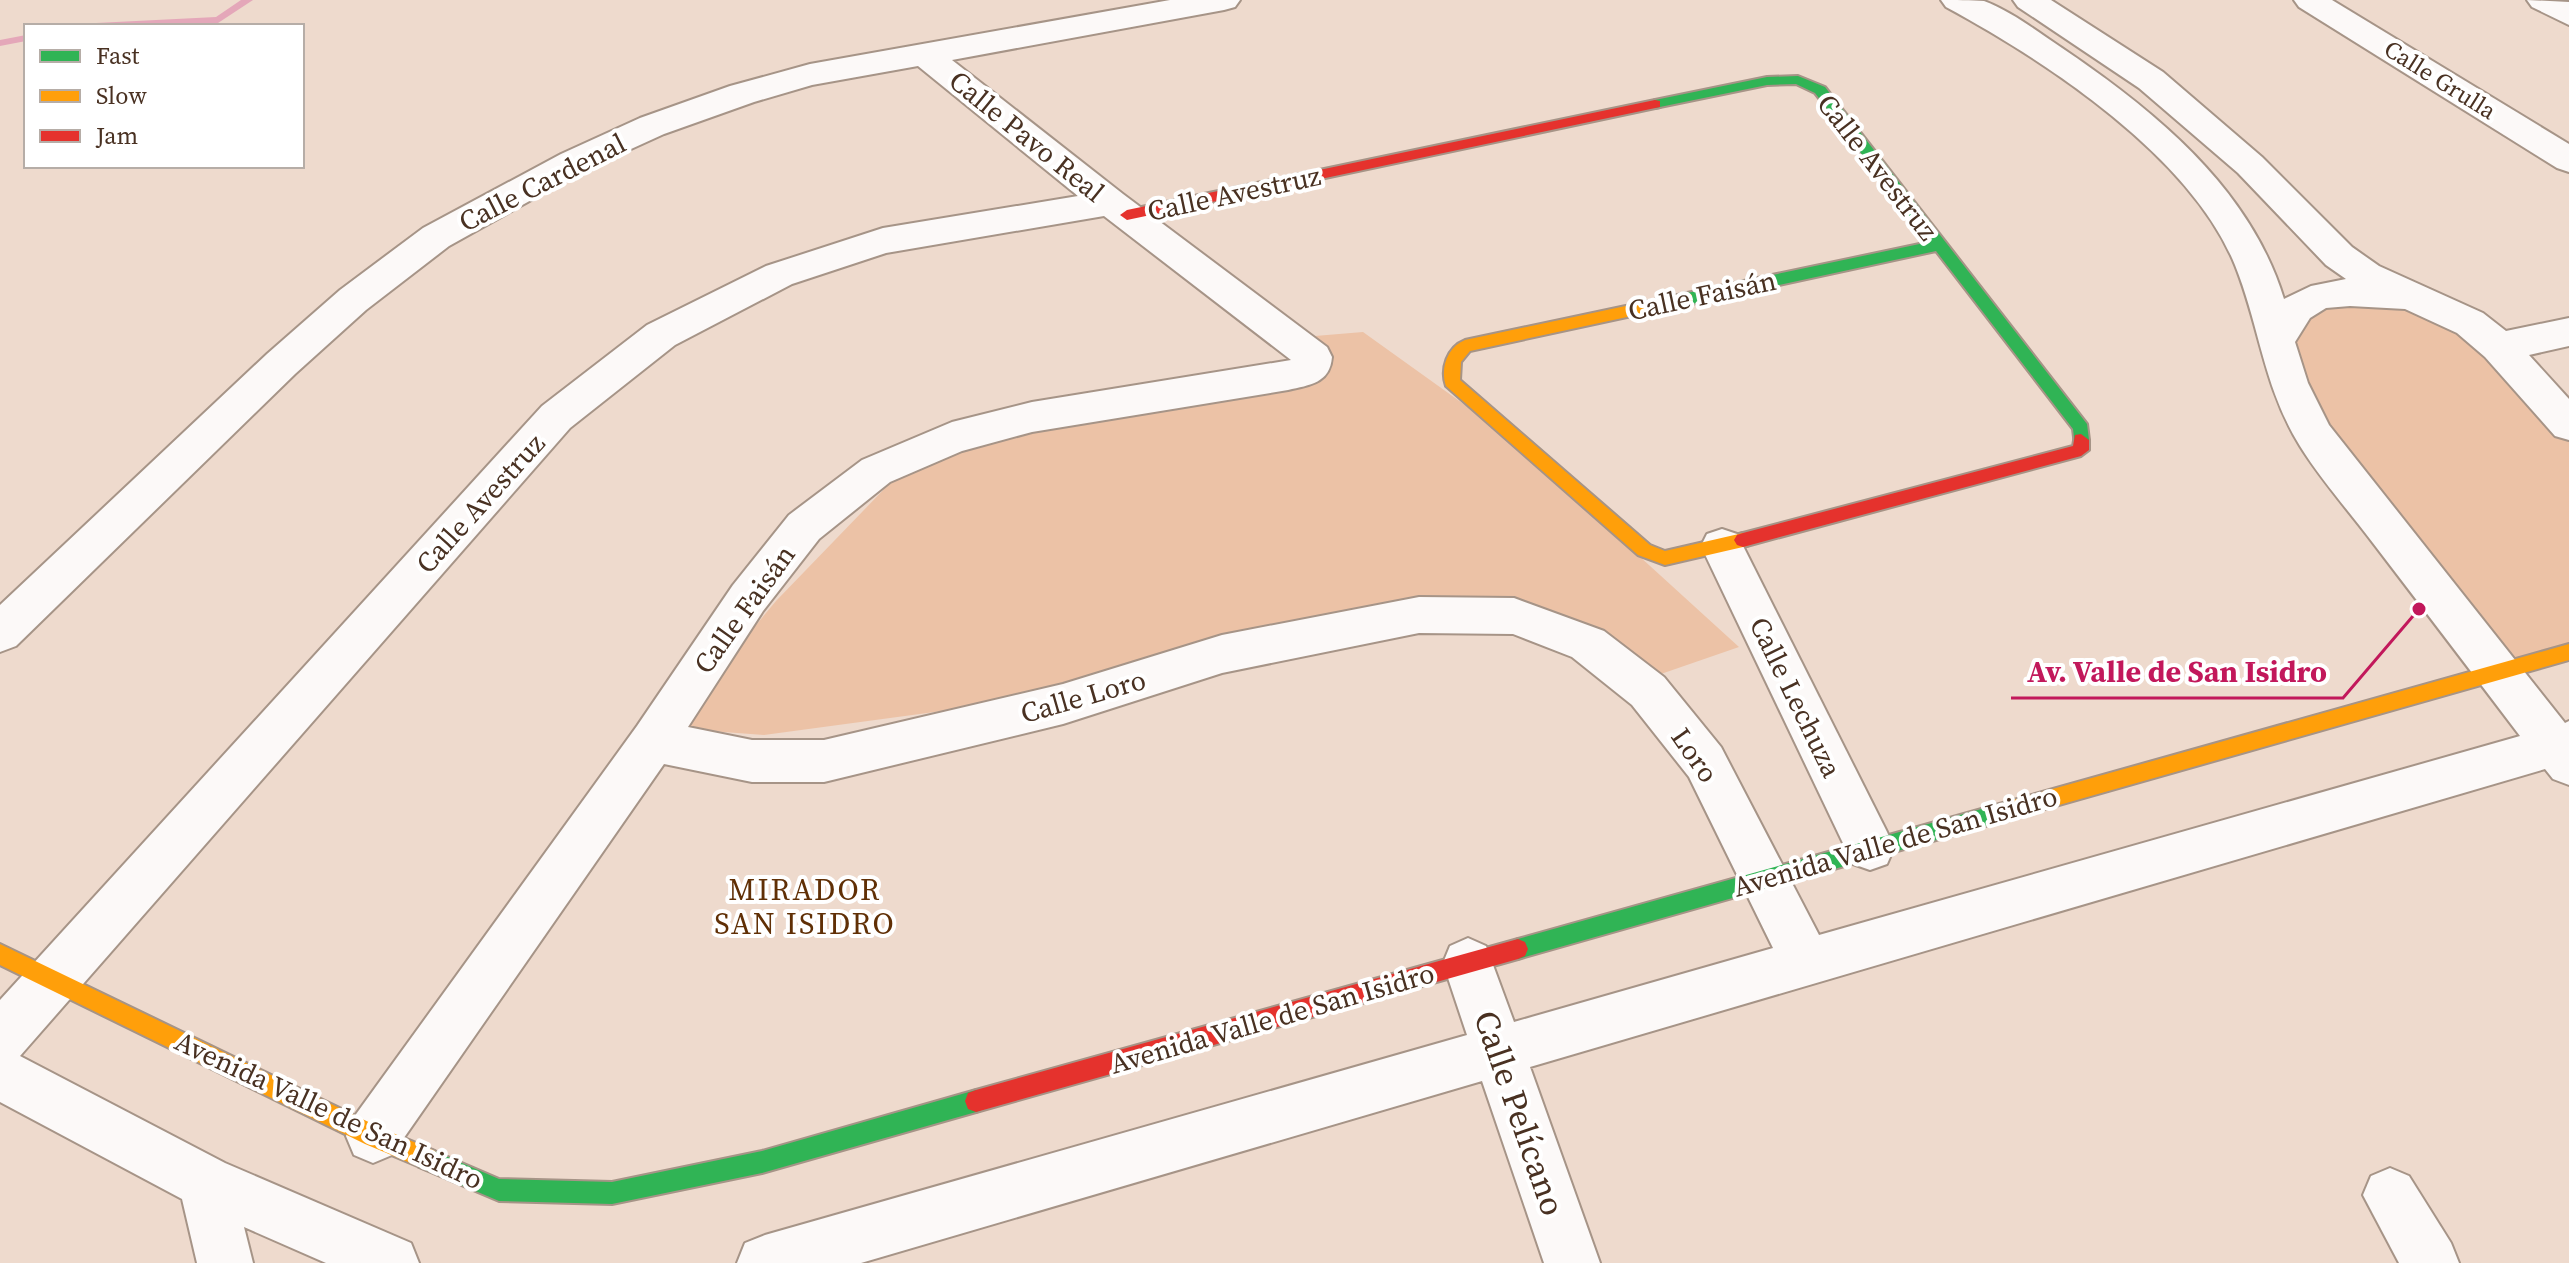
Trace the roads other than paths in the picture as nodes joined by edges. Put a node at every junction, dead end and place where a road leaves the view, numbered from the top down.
1 (1224, 0) edge
2 (1957, 0) edge
3 (2029, 0) edge
4 (2310, 0) edge
5 (2543, 0) edge
6 (2569, 15) edge
7 (925, 55) junction
8 (2569, 160) edge
9 (1118, 209) junction
10 (1940, 245) junction
11 (2422, 300) junction
12 (2569, 332) edge
13 (2277, 341) junction
14 (2499, 347) junction
15 (1312, 366) joint
16 (2569, 425) edge
17 (1722, 546) junction
18 (1644, 550) joint
19 (1514, 616) joint
20 (0, 633) edge
21 (2569, 652) edge
22 (2497, 672) junction
23 (653, 741) junction
24 (2564, 751) edge
25 (1870, 848) junction
26 (1766, 878) junction
27 (0, 954) edge
28 (1806, 962) junction
29 (1468, 963) junction
30 (54, 981) junction
31 (0, 1039) edge
32 (1499, 1051) junction
33 (0, 1074) edge
34 (373, 1136) junction
35 (206, 1182) junction
36 (2390, 1195) dead end
37 (225, 1263) edge
38 (391, 1263) edge
39 (765, 1263) edge
40 (1572, 1263) edge
41 (2431, 1263) edge

1 - 7 street, Calle Cardenal
2 - 13 street
3 - 11 street
4 - 8 street, Calle Grulla
5 - 6 street
7 - 9 street, Calle Pavo Real
7 - 20 street, Calle Cardenal
9 - 10 street, Calle Avestruz
9 - 15 street, Calle Pavo Real
9 - 30 street, Calle Avestruz
10 - 17 street, Calle Avestruz
10 - 18 street, Calle Faisán
11 - 13 street
11 - 14 street
12 - 14 street
13 - 22 street
14 - 16 street
15 - 23 street, Calle Faisán
17 - 18 street, Calle Avestruz
17 - 25 street, Calle Lechuza
19 - 23 street, Calle Loro
19 - 26 street, Loro
21 - 22 street, Avenida Valle de San Isidro
22 - 24 street
22 - 25 street, Avenida Valle de San Isidro
23 - 34 street, Calle Faisán
24 - 28 street
25 - 26 street, Avenida Valle de San Isidro
26 - 28 street, Loro
26 - 29 street, Avenida Valle de San Isidro
27 - 30 street, Avenida Valle de San Isidro
28 - 32 street
29 - 32 street, Calle Pelícano
29 - 34 street, Avenida Valle de San Isidro
30 - 31 street, Calle Avestruz
30 - 34 street, Avenida Valle de San Isidro
32 - 39 street
32 - 40 street, Calle Pelícano
33 - 35 street
35 - 37 street
35 - 38 street
36 - 41 street

